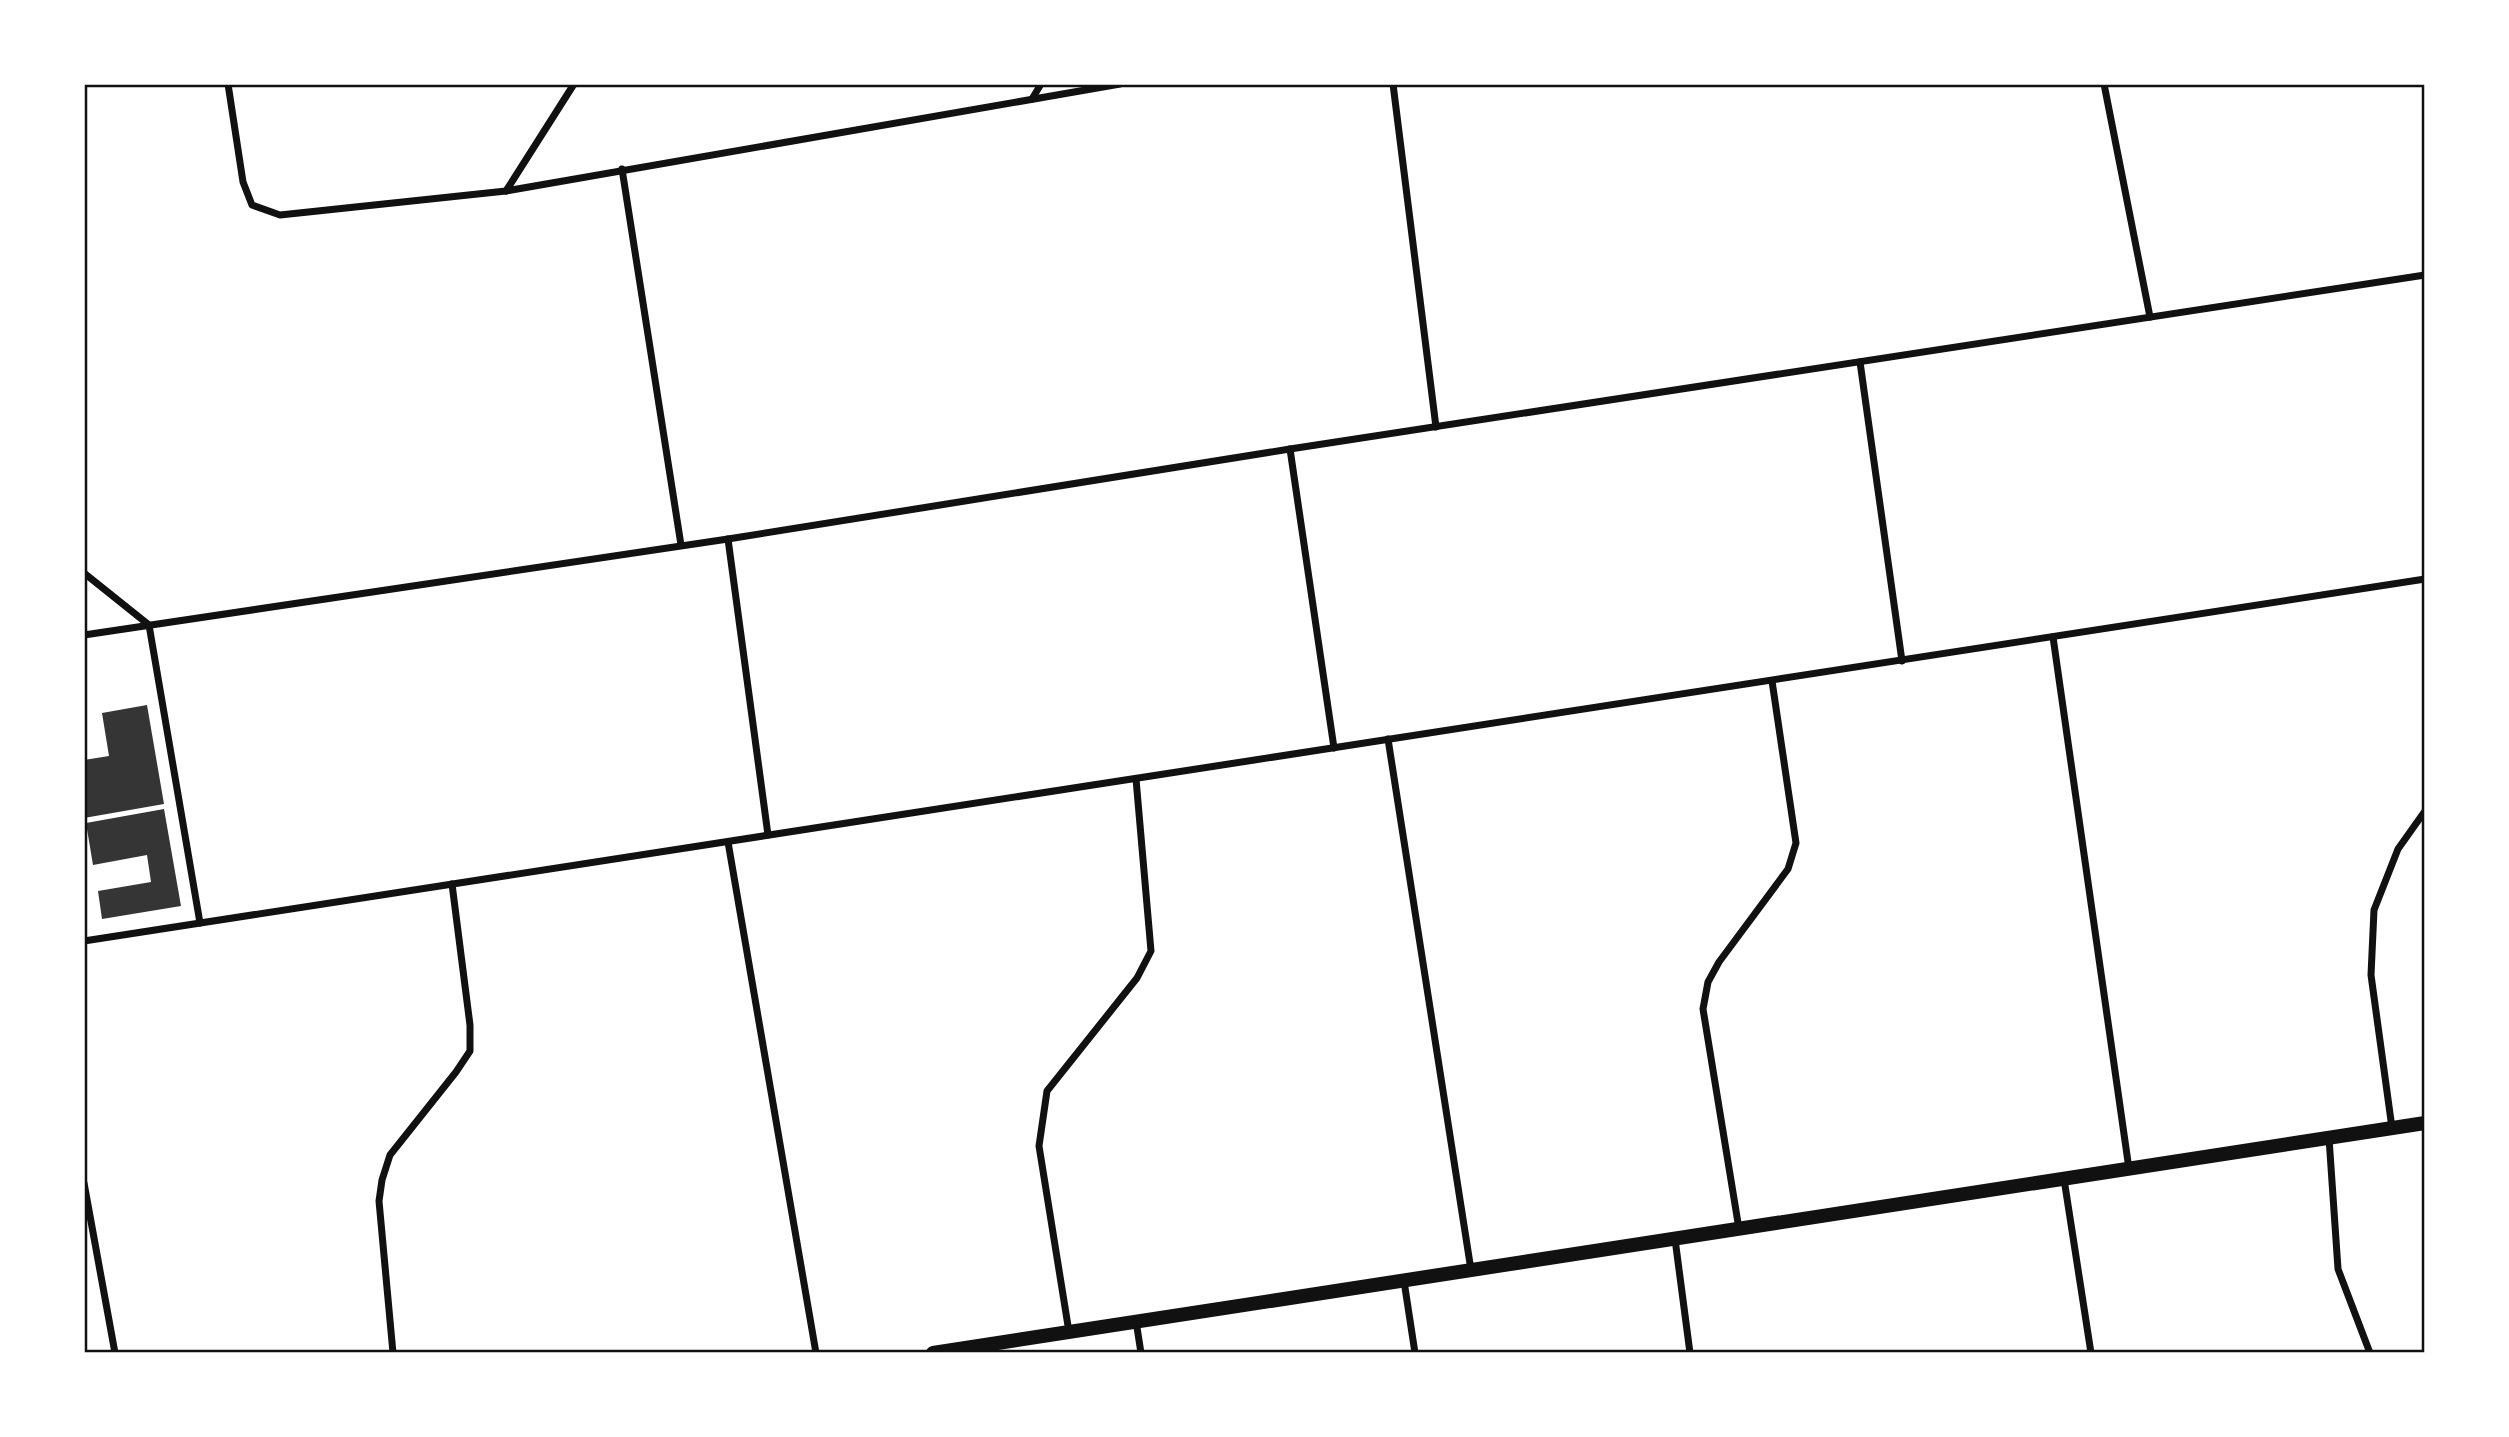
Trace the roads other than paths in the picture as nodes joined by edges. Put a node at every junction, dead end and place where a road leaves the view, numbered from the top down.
1 (228, 84) edge
2 (574, 84) edge
3 (1041, 84) edge
4 (1120, 84) edge
5 (1393, 84) edge
6 (2105, 84) edge
7 (1032, 99) junction
8 (622, 169) junction
9 (506, 191) junction
10 (2425, 275) edge
11 (2150, 317) junction
12 (1860, 362) junction
13 (1436, 427) junction
14 (1290, 449) junction
15 (728, 539) junction
16 (681, 545) junction
17 (84, 573) edge
18 (2425, 579) edge
19 (149, 625) junction
20 (84, 635) edge
21 (2053, 637) junction
22 (1902, 661) junction
23 (1772, 681) junction
24 (1388, 739) junction
25 (1334, 748) junction
26 (1136, 779) junction
27 (2425, 811) edge
28 (768, 835) junction
29 (728, 842) junction
30 (452, 884) junction
31 (200, 923) junction
32 (84, 941) edge
33 (2425, 1124) edge
34 (2392, 1129) junction
35 (2329, 1138) junction
36 (2129, 1169) junction
37 (2064, 1179) junction
38 (84, 1183) edge
39 (1739, 1229) junction
40 (1675, 1238) junction
41 (1471, 1270) junction
42 (1404, 1280) junction
43 (1136, 1321) junction
44 (1069, 1332) junction
45 (115, 1353) edge
46 (393, 1353) edge
47 (816, 1353) edge
48 (933, 1353) edge
49 (1141, 1353) edge
50 (1415, 1353) edge
51 (1690, 1353) edge
52 (2091, 1353) edge
53 (2370, 1353) edge

1 - 9 street
2 - 9 street
3 - 7 street
4 - 7 street
5 - 13 street
6 - 11 street
7 - 8 street
8 - 9 street
8 - 16 street
10 - 11 street
11 - 12 street
12 - 13 street
12 - 22 street
13 - 14 street
14 - 15 street
14 - 25 street
15 - 16 street
15 - 28 street
16 - 19 street
17 - 19 street
18 - 21 street
19 - 20 street
19 - 31 street
21 - 22 street
21 - 36 street
22 - 23 street
23 - 24 street
23 - 39 street
24 - 25 street
24 - 41 street
25 - 26 street
26 - 28 street
26 - 44 street
27 - 34 street
28 - 29 street
29 - 30 street
29 - 47 street
30 - 31 street
30 - 46 street
31 - 32 street
33 - 34 main road
34 - 35 main road
35 - 36 main road
35 - 53 street
36 - 37 main road
37 - 39 main road
37 - 52 street
38 - 45 street
39 - 40 main road
40 - 41 main road
40 - 51 street
41 - 42 main road
42 - 43 main road
42 - 50 street
43 - 44 main road
43 - 49 street
44 - 48 main road

